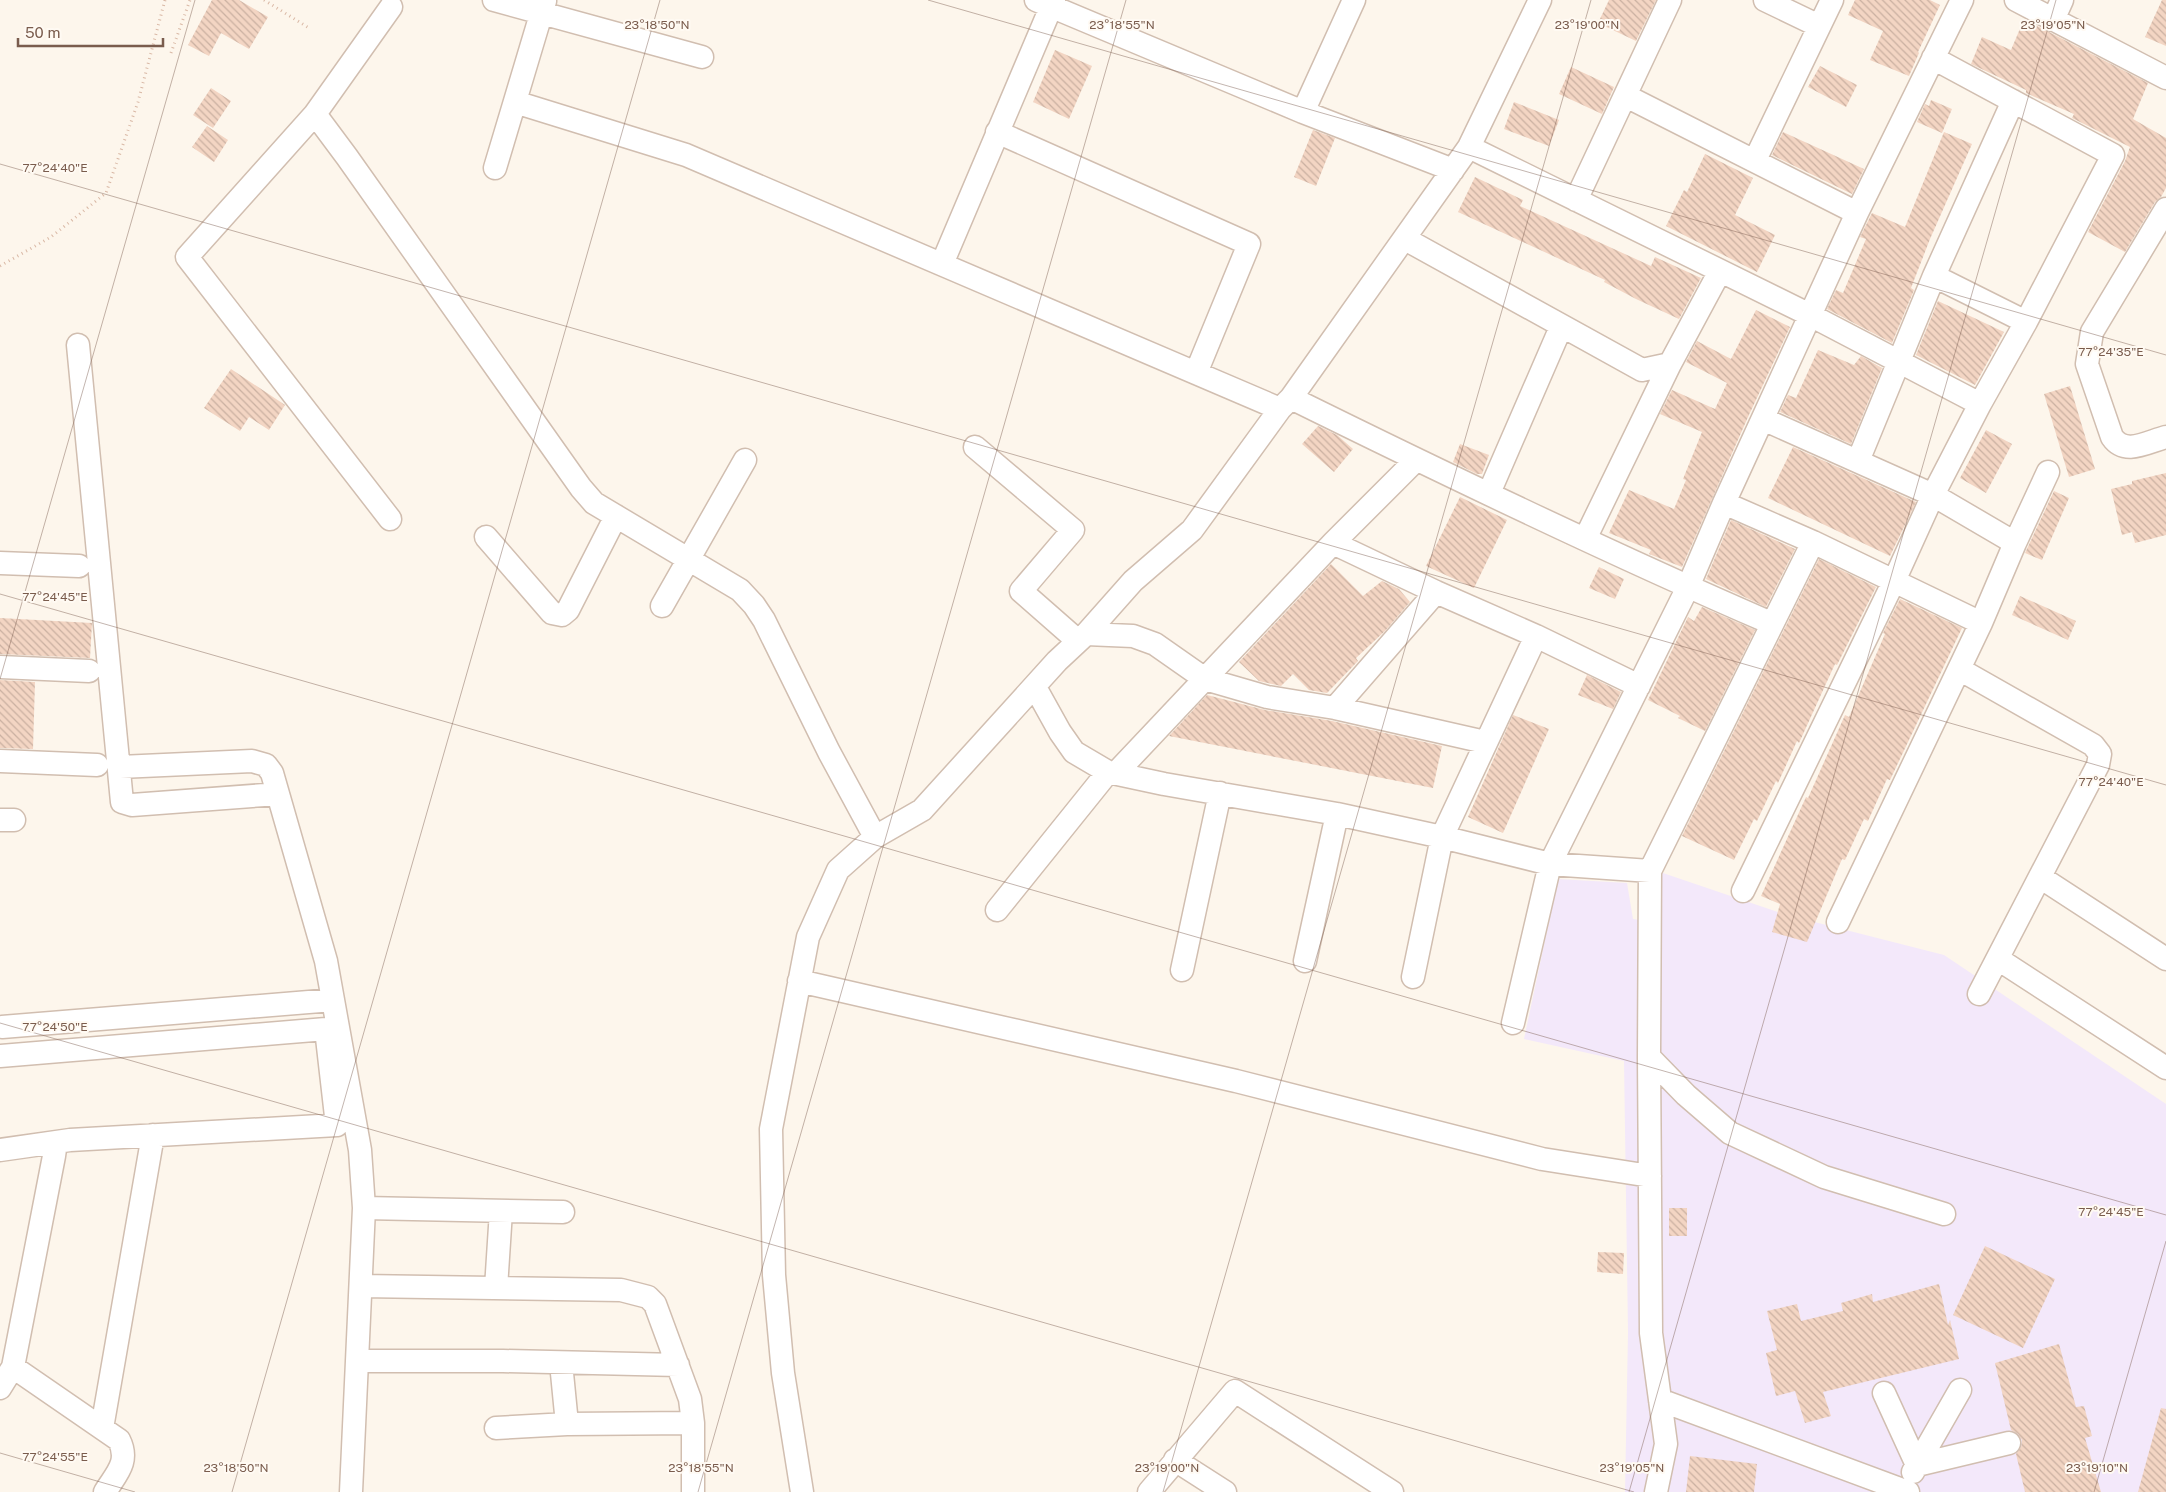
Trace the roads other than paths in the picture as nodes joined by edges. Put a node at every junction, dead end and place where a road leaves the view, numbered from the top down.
1 (494, 0) edge
2 (1354, 0) edge
3 (1540, 0) edge
4 (1670, 0) edge
5 (1765, 0) edge
6 (1832, 0) edge
7 (1962, 0) edge
8 (2016, 0) edge
9 (1047, 2) edge
10 (391, 7) dead end
11 (544, 7) edge
12 (2057, 10) edge
13 (1820, 26) junction
14 (702, 57) dead end
15 (1933, 58) junction
16 (2166, 78) edge
17 (1626, 96) junction
18 (2013, 101) junction
19 (515, 102) junction
20 (1303, 112) junction
21 (315, 114) junction
22 (997, 132) junction
23 (1469, 148) junction
24 (1755, 160) junction
25 (495, 168) dead end
26 (1453, 170) junction
27 (1576, 200) junction
28 (2166, 209) edge
29 (1857, 214) junction
30 (1405, 239) junction
31 (942, 264) junction
32 (1720, 271) junction
33 (1934, 276) junction
34 (1810, 315) junction
35 (2026, 322) junction
36 (1561, 327) junction
37 (78, 345) dead end
38 (1899, 362) junction
39 (1670, 364) junction
40 (1196, 373) junction
41 (1285, 404) junction
42 (1980, 404) junction
43 (1763, 419) junction
44 (2166, 437) edge
45 (975, 447) dead end
46 (745, 460) dead end
47 (1416, 460) junction
48 (1858, 461) junction
49 (2048, 472) dead end
50 (1489, 493) junction
51 (1933, 494) junction
52 (1724, 503) junction
53 (616, 516) junction
54 (390, 519) dead end
55 (486, 537) dead end
56 (1585, 539) junction
57 (1813, 542) junction
58 (1333, 543) junction
59 (2015, 544) junction
60 (689, 559) junction
61 (0, 563) edge
62 (79, 566) dead end
63 (1894, 581) junction
64 (1688, 588) junction
65 (1436, 592) junction
66 (662, 606) dead end
67 (1771, 623) junction
68 (1981, 623) junction
69 (1536, 636) junction
70 (1082, 637) junction
71 (0, 668) edge
72 (1959, 669) junction
73 (89, 670) dead end
74 (1205, 680) junction
75 (1035, 686) junction
76 (1639, 686) junction
77 (1336, 708) junction
78 (1485, 742) junction
79 (0, 761) edge
80 (97, 765) dead end
81 (120, 767) junction
82 (1112, 772) junction
83 (278, 794) junction
84 (1220, 794) junction
85 (1336, 814) junction
86 (1442, 836) junction
87 (875, 837) junction
88 (1550, 864) junction
89 (1650, 871) junction
90 (2040, 877) junction
91 (1743, 891) dead end
92 (997, 910) dead end
93 (1838, 922) dead end
94 (1998, 958) junction
95 (2166, 959) edge
96 (1305, 961) dead end
97 (1182, 970) dead end
98 (1413, 977) dead end
99 (800, 981) junction
100 (1979, 994) dead end
101 (333, 1000) junction
102 (1513, 1023) dead end
103 (2, 1027) dead end
104 (0, 1056) edge
105 (1649, 1057) junction
106 (2166, 1068) edge
107 (153, 1135) junction
108 (56, 1142) junction
109 (0, 1150) edge
110 (1650, 1176) junction
111 (364, 1208) junction
112 (501, 1211) junction
113 (563, 1212) dead end
114 (1944, 1214) dead end
115 (361, 1286) junction
116 (496, 1288) junction
117 (357, 1361) junction
118 (561, 1363) junction
119 (678, 1366) junction
120 (13, 1367) junction
121 (0, 1388) edge
122 (1960, 1390) dead end
123 (1884, 1393) dead end
124 (1660, 1400) junction
125 (567, 1424) junction
126 (693, 1424) junction
127 (102, 1428) junction
128 (496, 1428) dead end
129 (2009, 1443) dead end
130 (1176, 1460) junction
131 (1917, 1465) junction
132 (1905, 1491) edge
133 (105, 1492) edge
134 (350, 1492) edge
135 (693, 1492) edge
136 (802, 1492) edge
137 (1149, 1492) edge
138 (1225, 1492) edge
139 (1392, 1492) edge
140 (1656, 1492) edge

1 - 11 street
2 - 20 street
3 - 23 street
4 - 17 street
5 - 13 street
6 - 13 street
7 - 15 street
8 - 12 street
9 - 20 street
9 - 22 street
10 - 21 street
11 - 14 street
11 - 19 street
12 - 16 street
13 - 24 street
15 - 18 street
15 - 29 street
17 - 24 street
17 - 27 street
18 - 33 street
18 - 35 street
19 - 25 street
19 - 31 street
20 - 26 street
21 - 53 street
21 - 54 street
22 - 31 street
22 - 40 street
23 - 26 street
23 - 27 street
24 - 29 street
26 - 30 street
27 - 32 street
28 - 44 street
29 - 34 street
30 - 36 street
30 - 41 street
31 - 40 street
32 - 34 street
32 - 39 street
33 - 35 street
33 - 38 street
34 - 38 street
34 - 43 street
35 - 42 street
36 - 39 street
36 - 50 street
37 - 81 street
38 - 42 street
38 - 48 street
39 - 56 street
40 - 41 street
41 - 47 street
41 - 70 street
42 - 51 street
43 - 48 street
43 - 52 street
45 - 70 street
46 - 60 street
47 - 50 street
47 - 58 street
48 - 51 street
49 - 59 street
50 - 56 street
51 - 59 street
51 - 63 street
52 - 57 street
52 - 64 street
53 - 55 street
53 - 60 street
56 - 64 street
57 - 63 street
57 - 67 street
58 - 65 street
58 - 74 street
59 - 68 street
60 - 66 street
60 - 87 street
61 - 62 street
63 - 68 street
63 - 91 street
64 - 67 street
64 - 76 street
65 - 69 street
65 - 77 street
67 - 89 street
68 - 72 street
69 - 76 street
69 - 78 street
70 - 74 street
70 - 75 street
71 - 73 street
72 - 90 street
72 - 93 street
74 - 77 street
74 - 82 street
75 - 82 street
75 - 87 street
76 - 88 street
77 - 78 street
78 - 86 street
79 - 80 street
81 - 83 street
81 - 83 street
82 - 84 street
82 - 92 street
83 - 101 street
84 - 85 street
84 - 97 street
85 - 86 street
85 - 96 street
86 - 88 street
86 - 98 street
87 - 99 street
88 - 89 street
88 - 102 street
89 - 105 street
90 - 94 street
90 - 95 street
94 - 100 street
94 - 106 street
99 - 110 street
99 - 136 street
101 - 103 street
101 - 111 street
104 - 107 street
105 - 110 street
105 - 114 street
107 - 108 street
107 - 127 street
108 - 109 street
108 - 120 street
110 - 124 street
111 - 112 street
111 - 115 street
112 - 113 street
112 - 116 street
115 - 116 street
115 - 117 street
116 - 119 street
117 - 118 street
117 - 134 street
118 - 119 street
118 - 125 street
119 - 126 street
120 - 121 street
120 - 127 street
122 - 131 street
123 - 131 street
124 - 132 street
124 - 140 street
125 - 126 street
125 - 128 street
126 - 135 street
127 - 133 street
129 - 131 street
130 - 137 street
130 - 138 street
130 - 139 street
131 - 132 street

